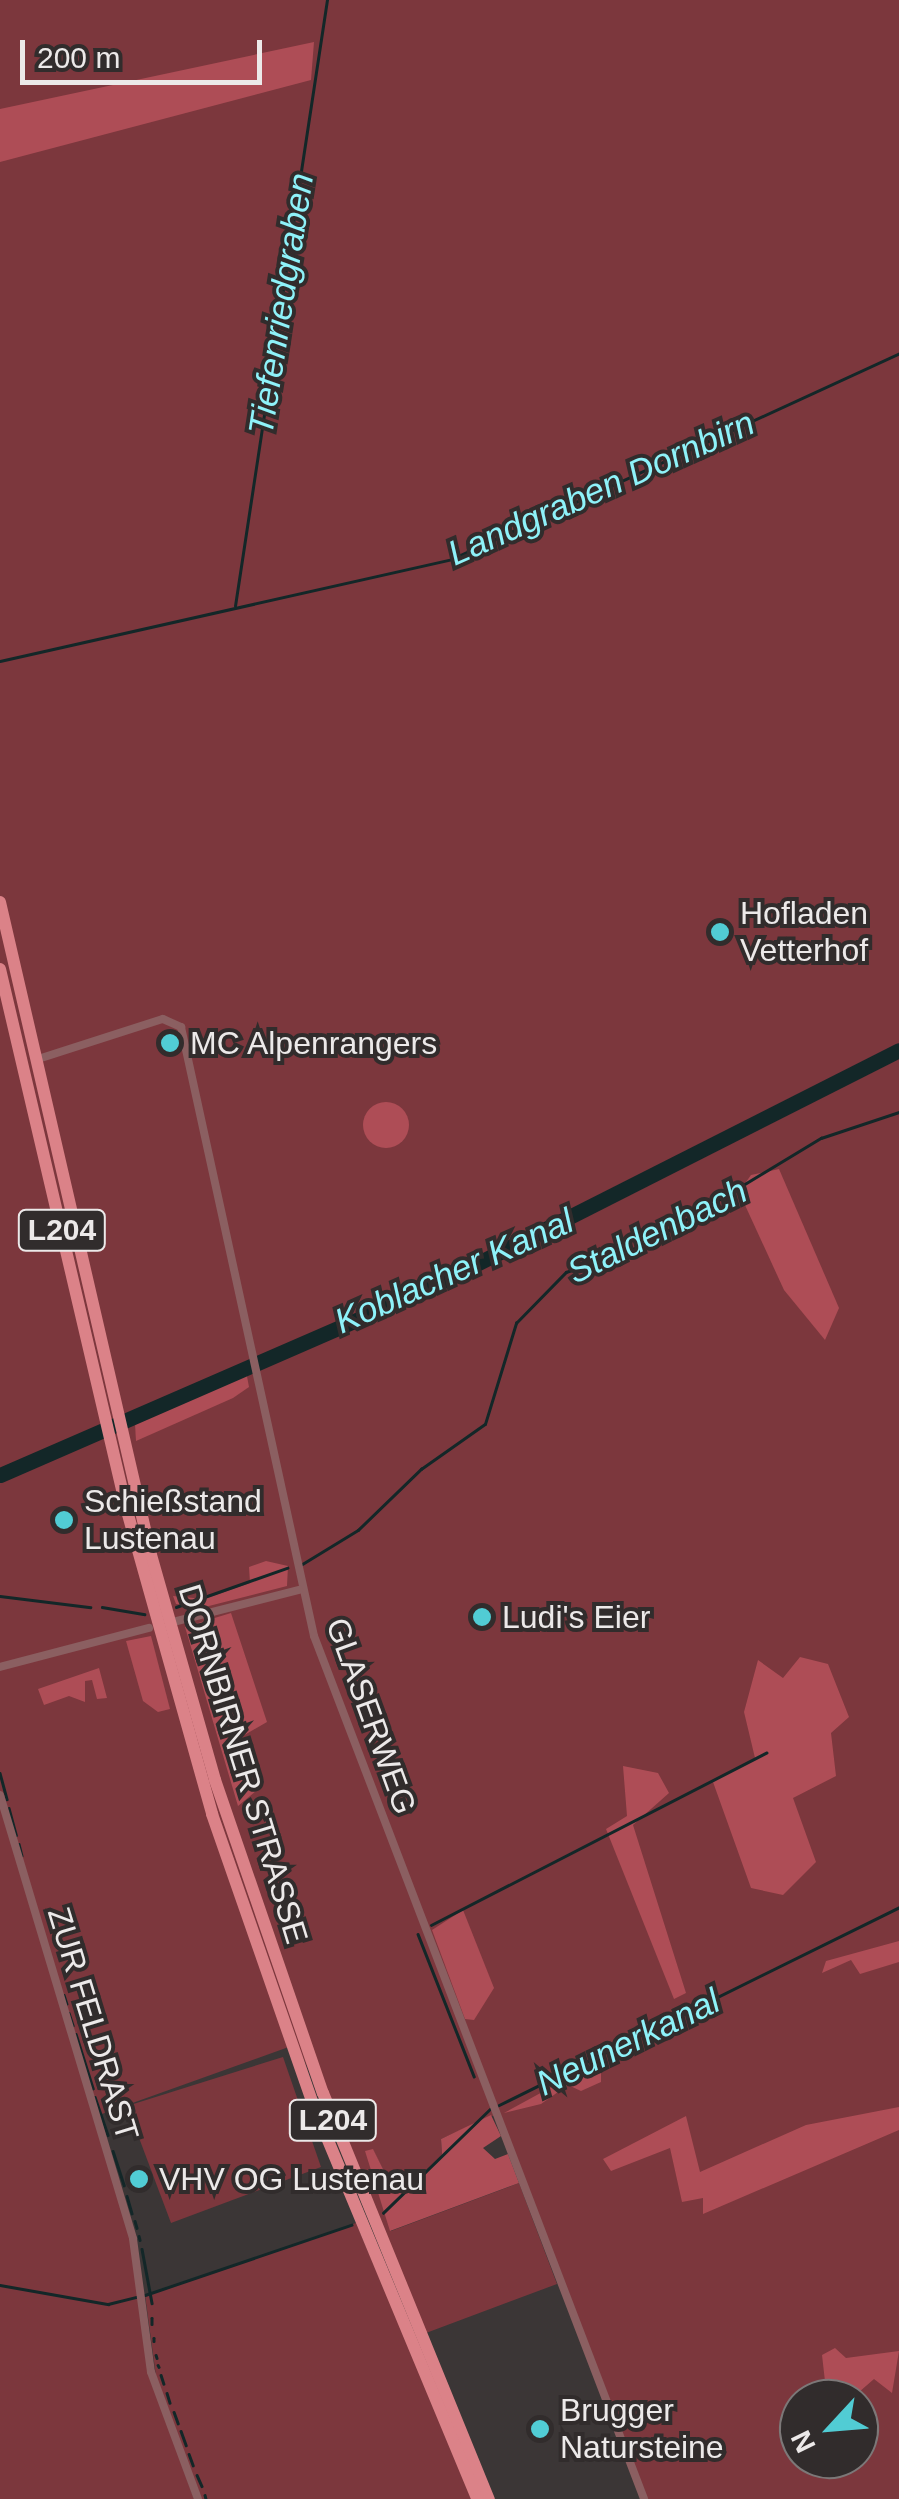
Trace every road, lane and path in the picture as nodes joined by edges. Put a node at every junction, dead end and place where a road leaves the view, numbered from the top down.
1 (0, 902) edge
2 (0, 969) edge
3 (37, 1060) junction
4 (21, 1064) junction
5 (107, 1395) junction
6 (119, 1447) junction
7 (300, 1590) junction
8 (177, 1620) dead end
9 (149, 1628) dead end
10 (0, 1667) edge
11 (0, 1795) edge
12 (198, 2499) edge
13 (478, 2499) edge
14 (489, 2499) edge
15 (644, 2499) edge

1 - 3 main road, DORNBIRNER STRASSE / L204
2 - 4 main road, DORNBIRNER STRASSE / L204
3 - 4 street
3 - 5 main road, DORNBIRNER STRASSE / L204
3 - 7 street, GLASERWEG
4 - 5 main road, DORNBIRNER STRASSE / L204
5 - 6 main road, DORNBIRNER STRASSE / L204
6 - 13 main road, DORNBIRNER STRASSE / L204
6 - 14 main road, DORNBIRNER STRASSE / L204
7 - 8 street
7 - 15 street, GLASERWEG
9 - 10 street
11 - 12 street, ZUR FELDRAST

